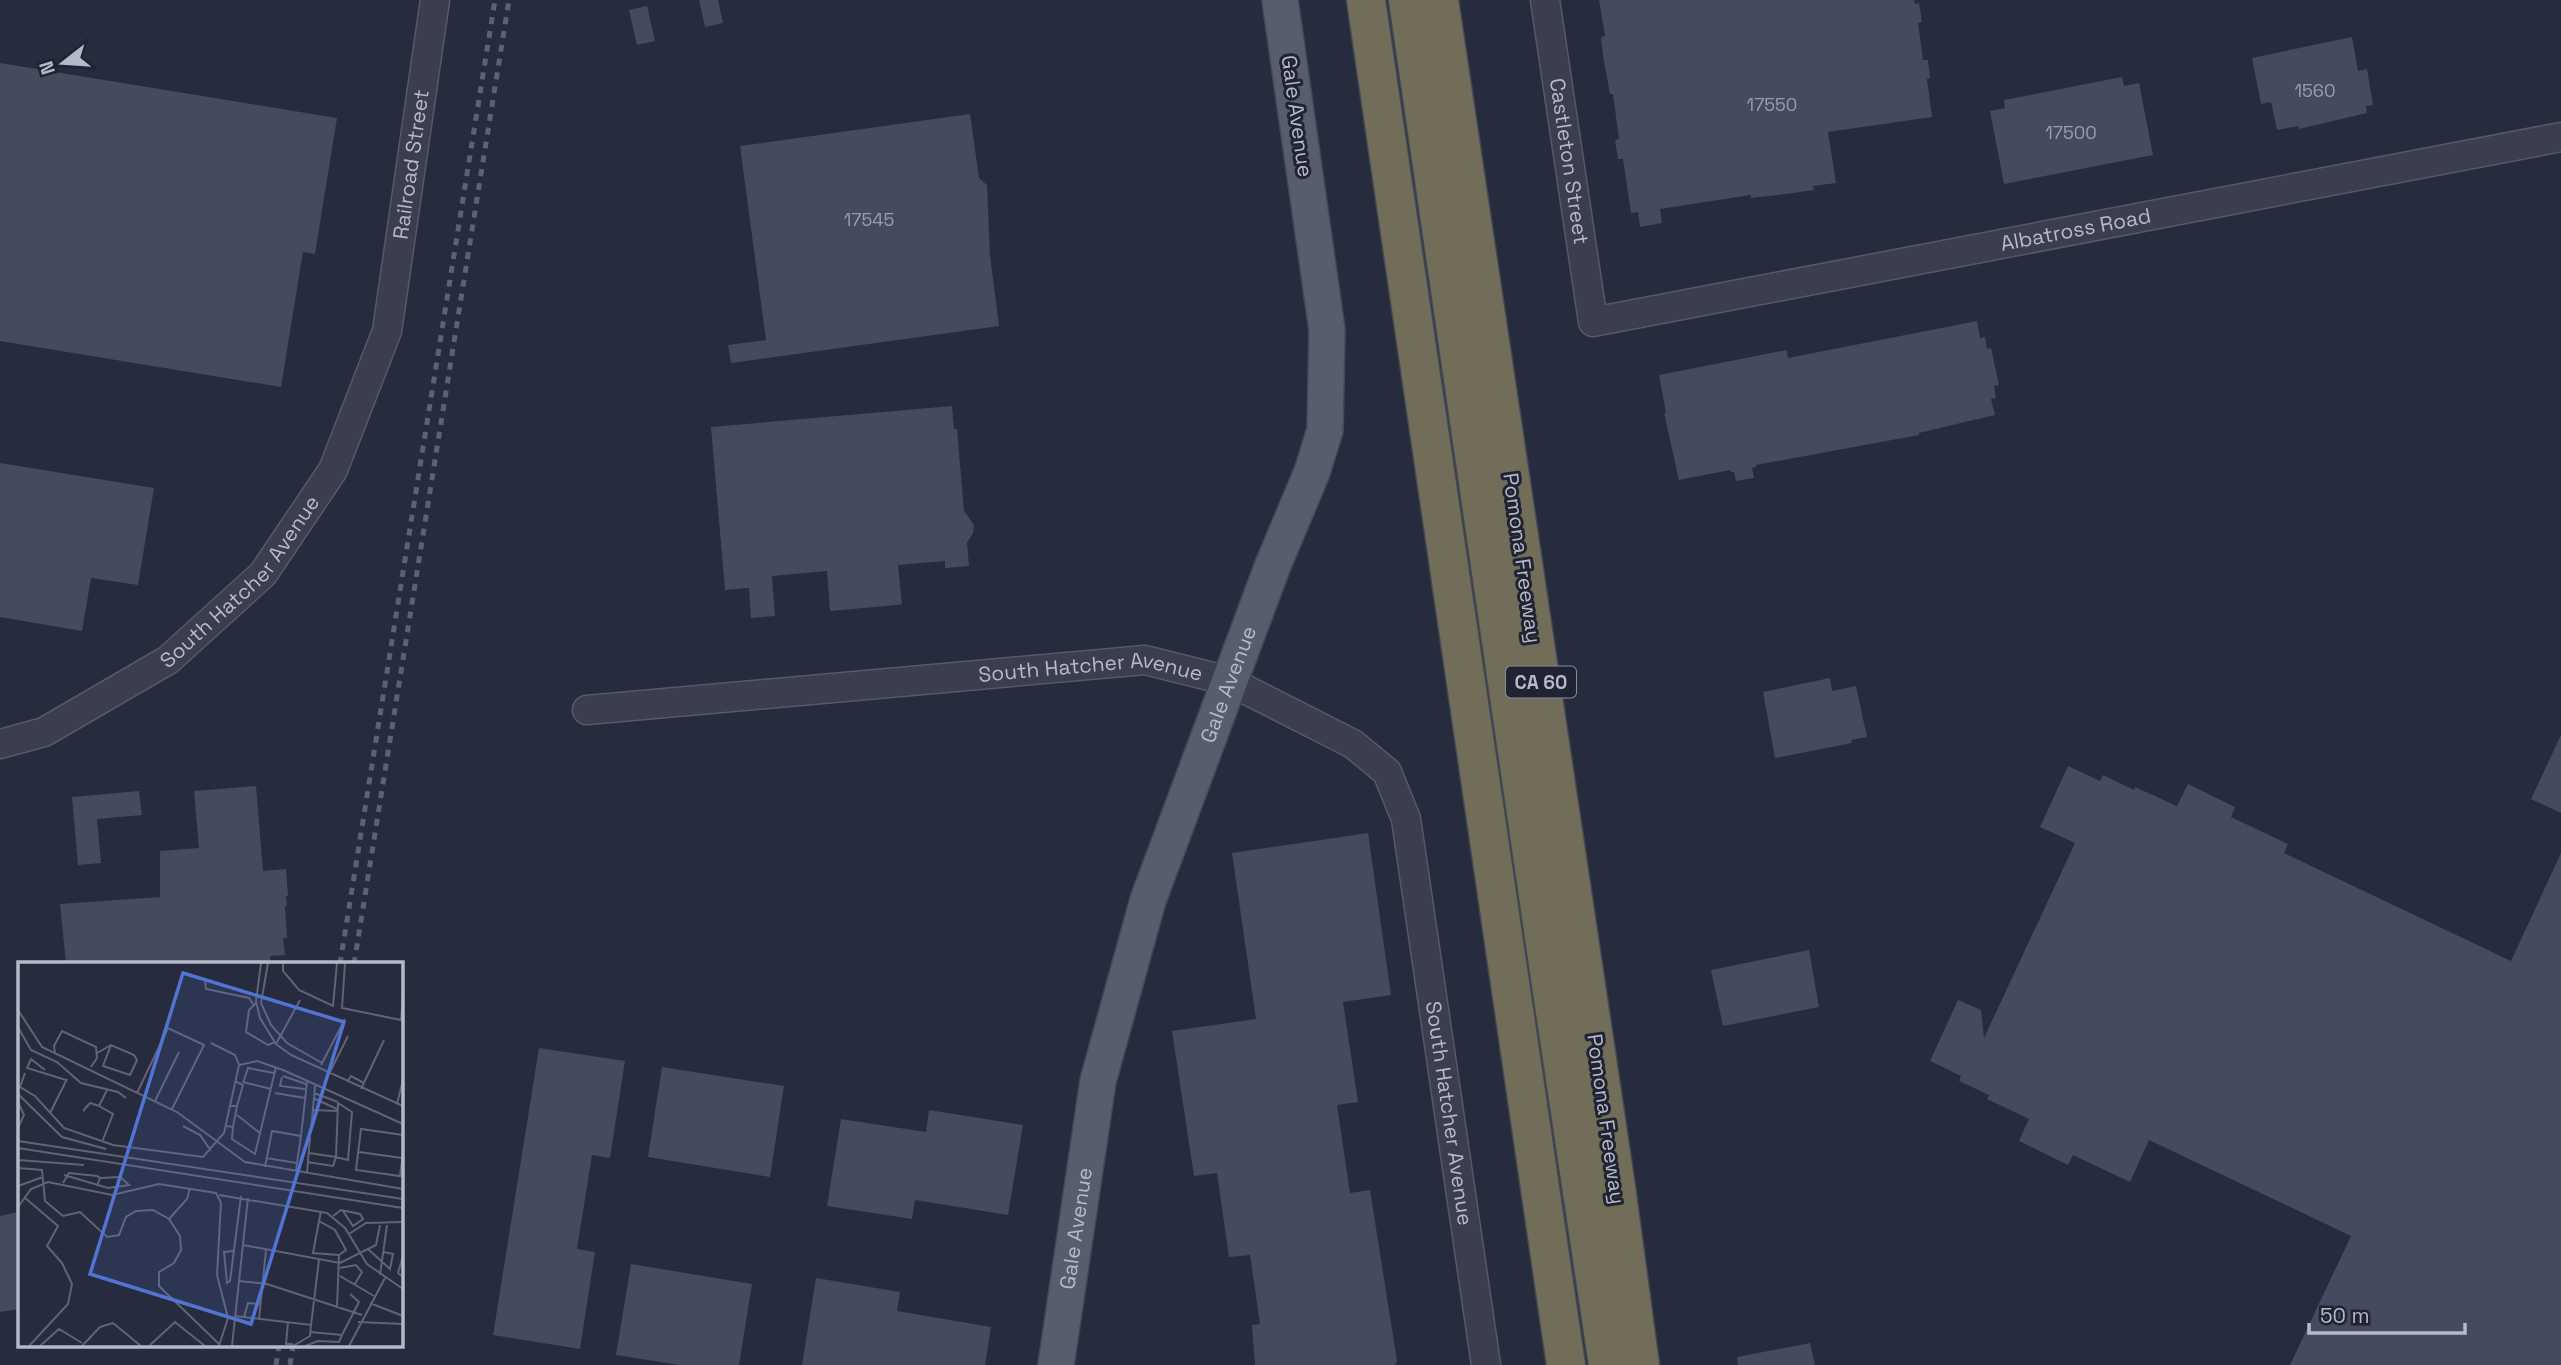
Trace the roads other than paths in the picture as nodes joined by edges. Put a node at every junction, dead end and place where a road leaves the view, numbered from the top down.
1 (435, 0) edge
2 (1280, 0) edge
3 (1366, 0) edge
4 (1393, 0) edge
5 (1408, 0) edge
6 (1440, 0) edge
7 (1545, 0) edge
8 (2561, 137) edge
9 (1593, 322) joint
10 (387, 331) joint
11 (1229, 681) junction
12 (587, 710) dead end
13 (0, 744) edge
14 (1616, 1187) junction
15 (1556, 1301) junction
16 (1056, 1365) edge
17 (1486, 1365) edge
18 (1550, 1365) edge
19 (1566, 1365) edge
20 (1592, 1365) edge
21 (1608, 1365) edge
22 (1640, 1365) edge
23 (1656, 1365) edge

1 - 10 street, Railroad Street
2 - 11 main road, Gale Avenue
3 - 15 highway
4 - 20 highway
5 - 21 highway
6 - 14 highway, Pomona Freeway / CA 60
7 - 9 street, Castleton Street
8 - 9 street, Albatross Road
10 - 13 street, South Hatcher Avenue
11 - 12 street, South Hatcher Avenue
11 - 16 main road, Gale Avenue
11 - 17 street, South Hatcher Avenue
14 - 22 highway, Pomona Freeway / CA 60
14 - 23 highway
15 - 18 highway
15 - 19 highway

